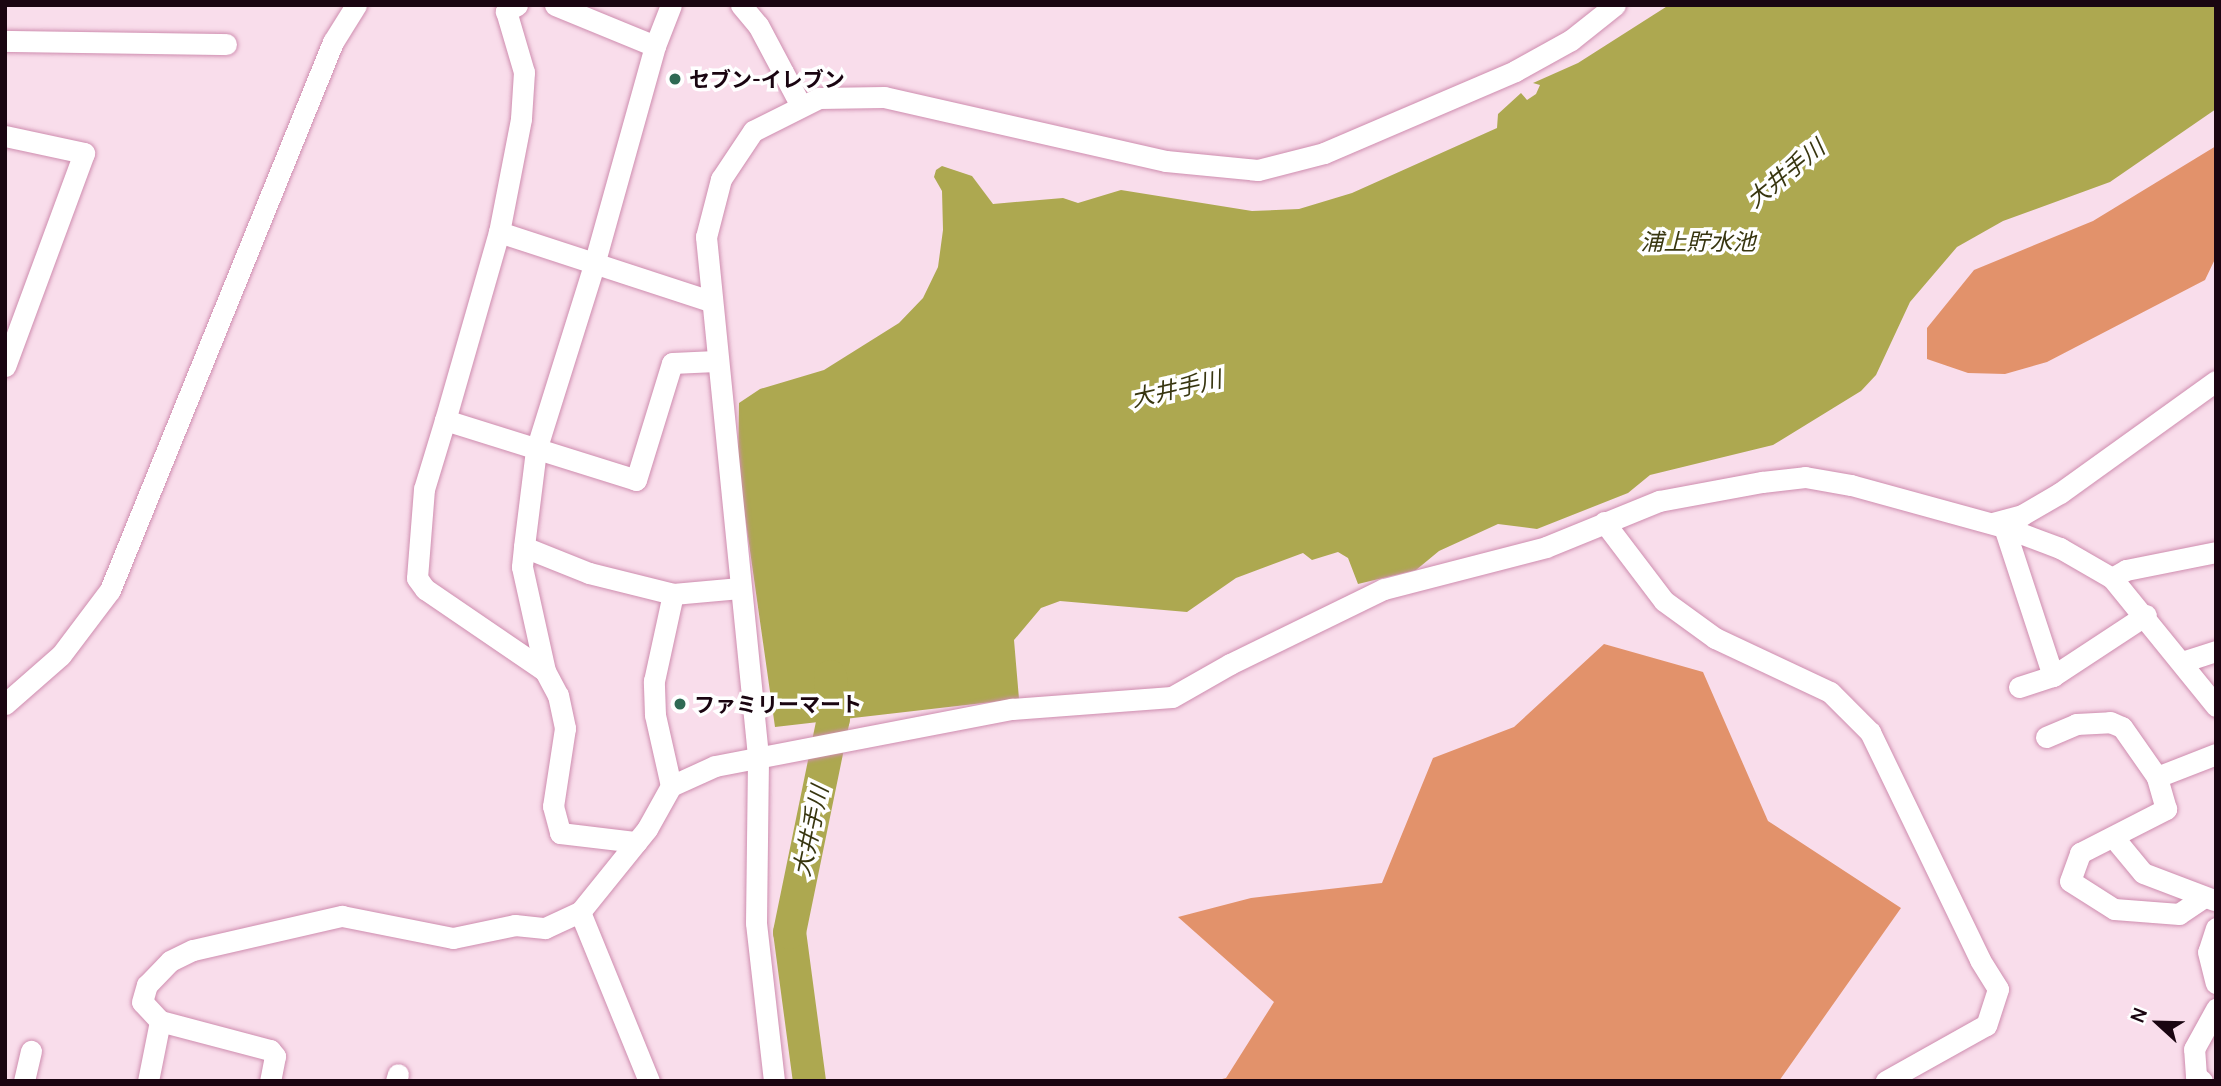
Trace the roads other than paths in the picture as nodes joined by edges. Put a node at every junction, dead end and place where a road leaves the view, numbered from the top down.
1 (356, 5) edge
2 (517, 5) edge
3 (555, 5) edge
4 (671, 5) edge
5 (741, 5) edge
6 (1615, 5) edge
7 (5, 41) edge
8 (226, 44) dead end
9 (654, 46) junction
10 (800, 104) junction
11 (5, 136) edge
12 (499, 232) junction
13 (594, 265) junction
14 (710, 302) junction
15 (716, 360) junction
16 (5, 366) edge
17 (2216, 381) edge
18 (445, 420) junction
19 (536, 450) junction
20 (1604, 522) junction
21 (1998, 526) junction
22 (524, 547) junction
23 (2216, 552) edge
24 (2112, 578) junction
25 (740, 588) junction
26 (673, 594) junction
27 (2146, 615) junction
28 (2216, 651) edge
29 (2182, 662) junction
30 (545, 671) junction
31 (2053, 676) junction
32 (2018, 687) dead end
33 (5, 704) edge
34 (2216, 706) edge
35 (2046, 737) dead end
36 (2216, 754) edge
37 (758, 757) junction
38 (2157, 777) junction
39 (671, 786) junction
40 (2113, 838) junction
41 (636, 842) junction
42 (2210, 899) edge
43 (580, 912) junction
44 (2216, 928) edge
45 (2216, 983) edge
46 (2216, 1009) edge
47 (160, 1021) junction
48 (31, 1051) dead end
49 (24, 1081) edge
50 (148, 1081) edge
51 (270, 1081) edge
52 (649, 1081) edge
53 (774, 1081) edge
54 (1886, 1081) edge
55 (2202, 1081) edge

1 - 33 street
2 - 12 street
3 - 9 street
4 - 9 street
5 - 10 street
6 - 10 street
7 - 8 street
9 - 13 street
10 - 14 street
11 - 16 street
12 - 13 street
12 - 18 street
13 - 14 street
13 - 19 street
14 - 15 street
15 - 19 street
15 - 25 street
17 - 21 street
18 - 19 street
18 - 30 street
19 - 22 street
20 - 21 street
20 - 37 street
20 - 54 street
21 - 24 street
21 - 31 street
22 - 26 street
22 - 30 street
23 - 24 street
24 - 27 street
25 - 26 street
25 - 37 street
26 - 39 street
27 - 29 street
27 - 31 street
28 - 29 street
29 - 34 street
30 - 41 street
31 - 32 street
35 - 38 street
36 - 38 street
37 - 39 street
37 - 53 street
38 - 40 street
39 - 41 street
40 - 42 street
40 - 42 street
41 - 43 street
43 - 47 street
43 - 52 street
44 - 45 street
46 - 55 street
47 - 50 street
47 - 51 street
48 - 49 street

